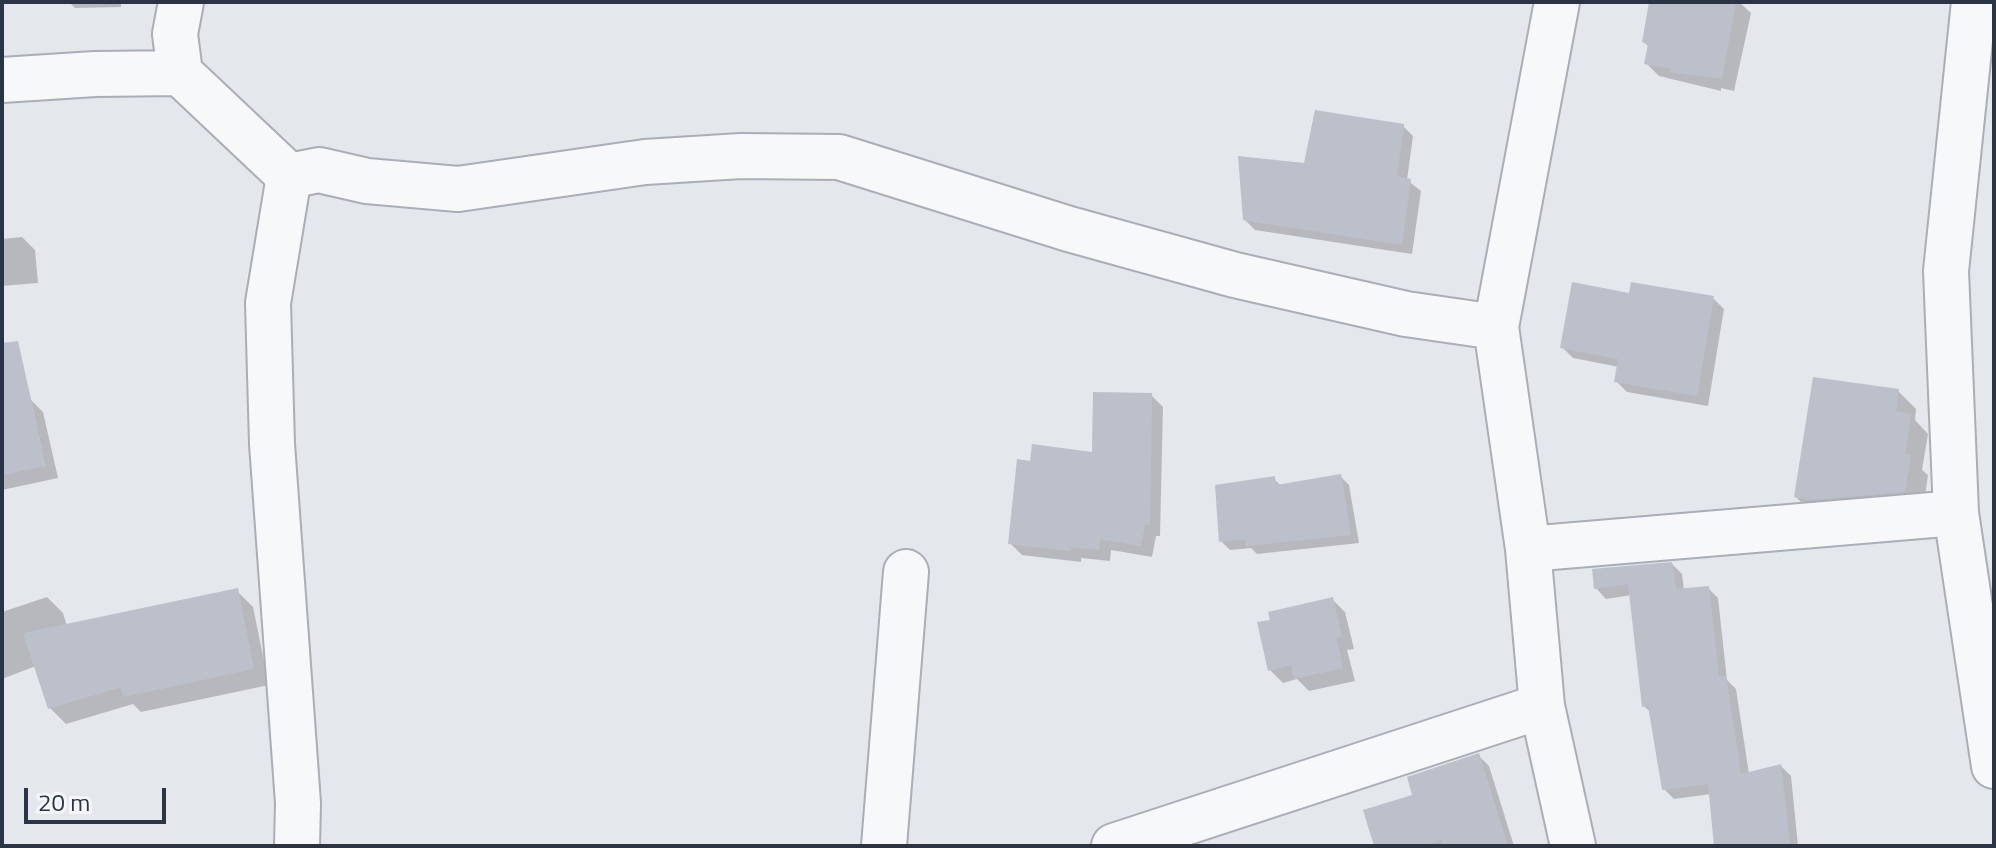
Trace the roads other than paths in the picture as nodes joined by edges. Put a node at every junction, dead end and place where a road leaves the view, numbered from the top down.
1 (181, 2) edge
2 (1557, 2) edge
3 (1974, 2) edge
4 (180, 73) junction
5 (2, 80) edge
6 (289, 176) junction
7 (1496, 327) junction
8 (1956, 513) junction
9 (1528, 549) junction
10 (906, 572) dead end
11 (1542, 706) junction
12 (1994, 766) edge
13 (297, 846) edge
14 (884, 846) edge
15 (1114, 846) edge
16 (1573, 846) edge

1 - 4 street
2 - 7 street
3 - 8 street
4 - 5 street
4 - 6 street
6 - 7 street
6 - 13 street
7 - 9 street
8 - 9 street
8 - 12 street
9 - 11 street
10 - 14 street
11 - 15 street
11 - 16 street

